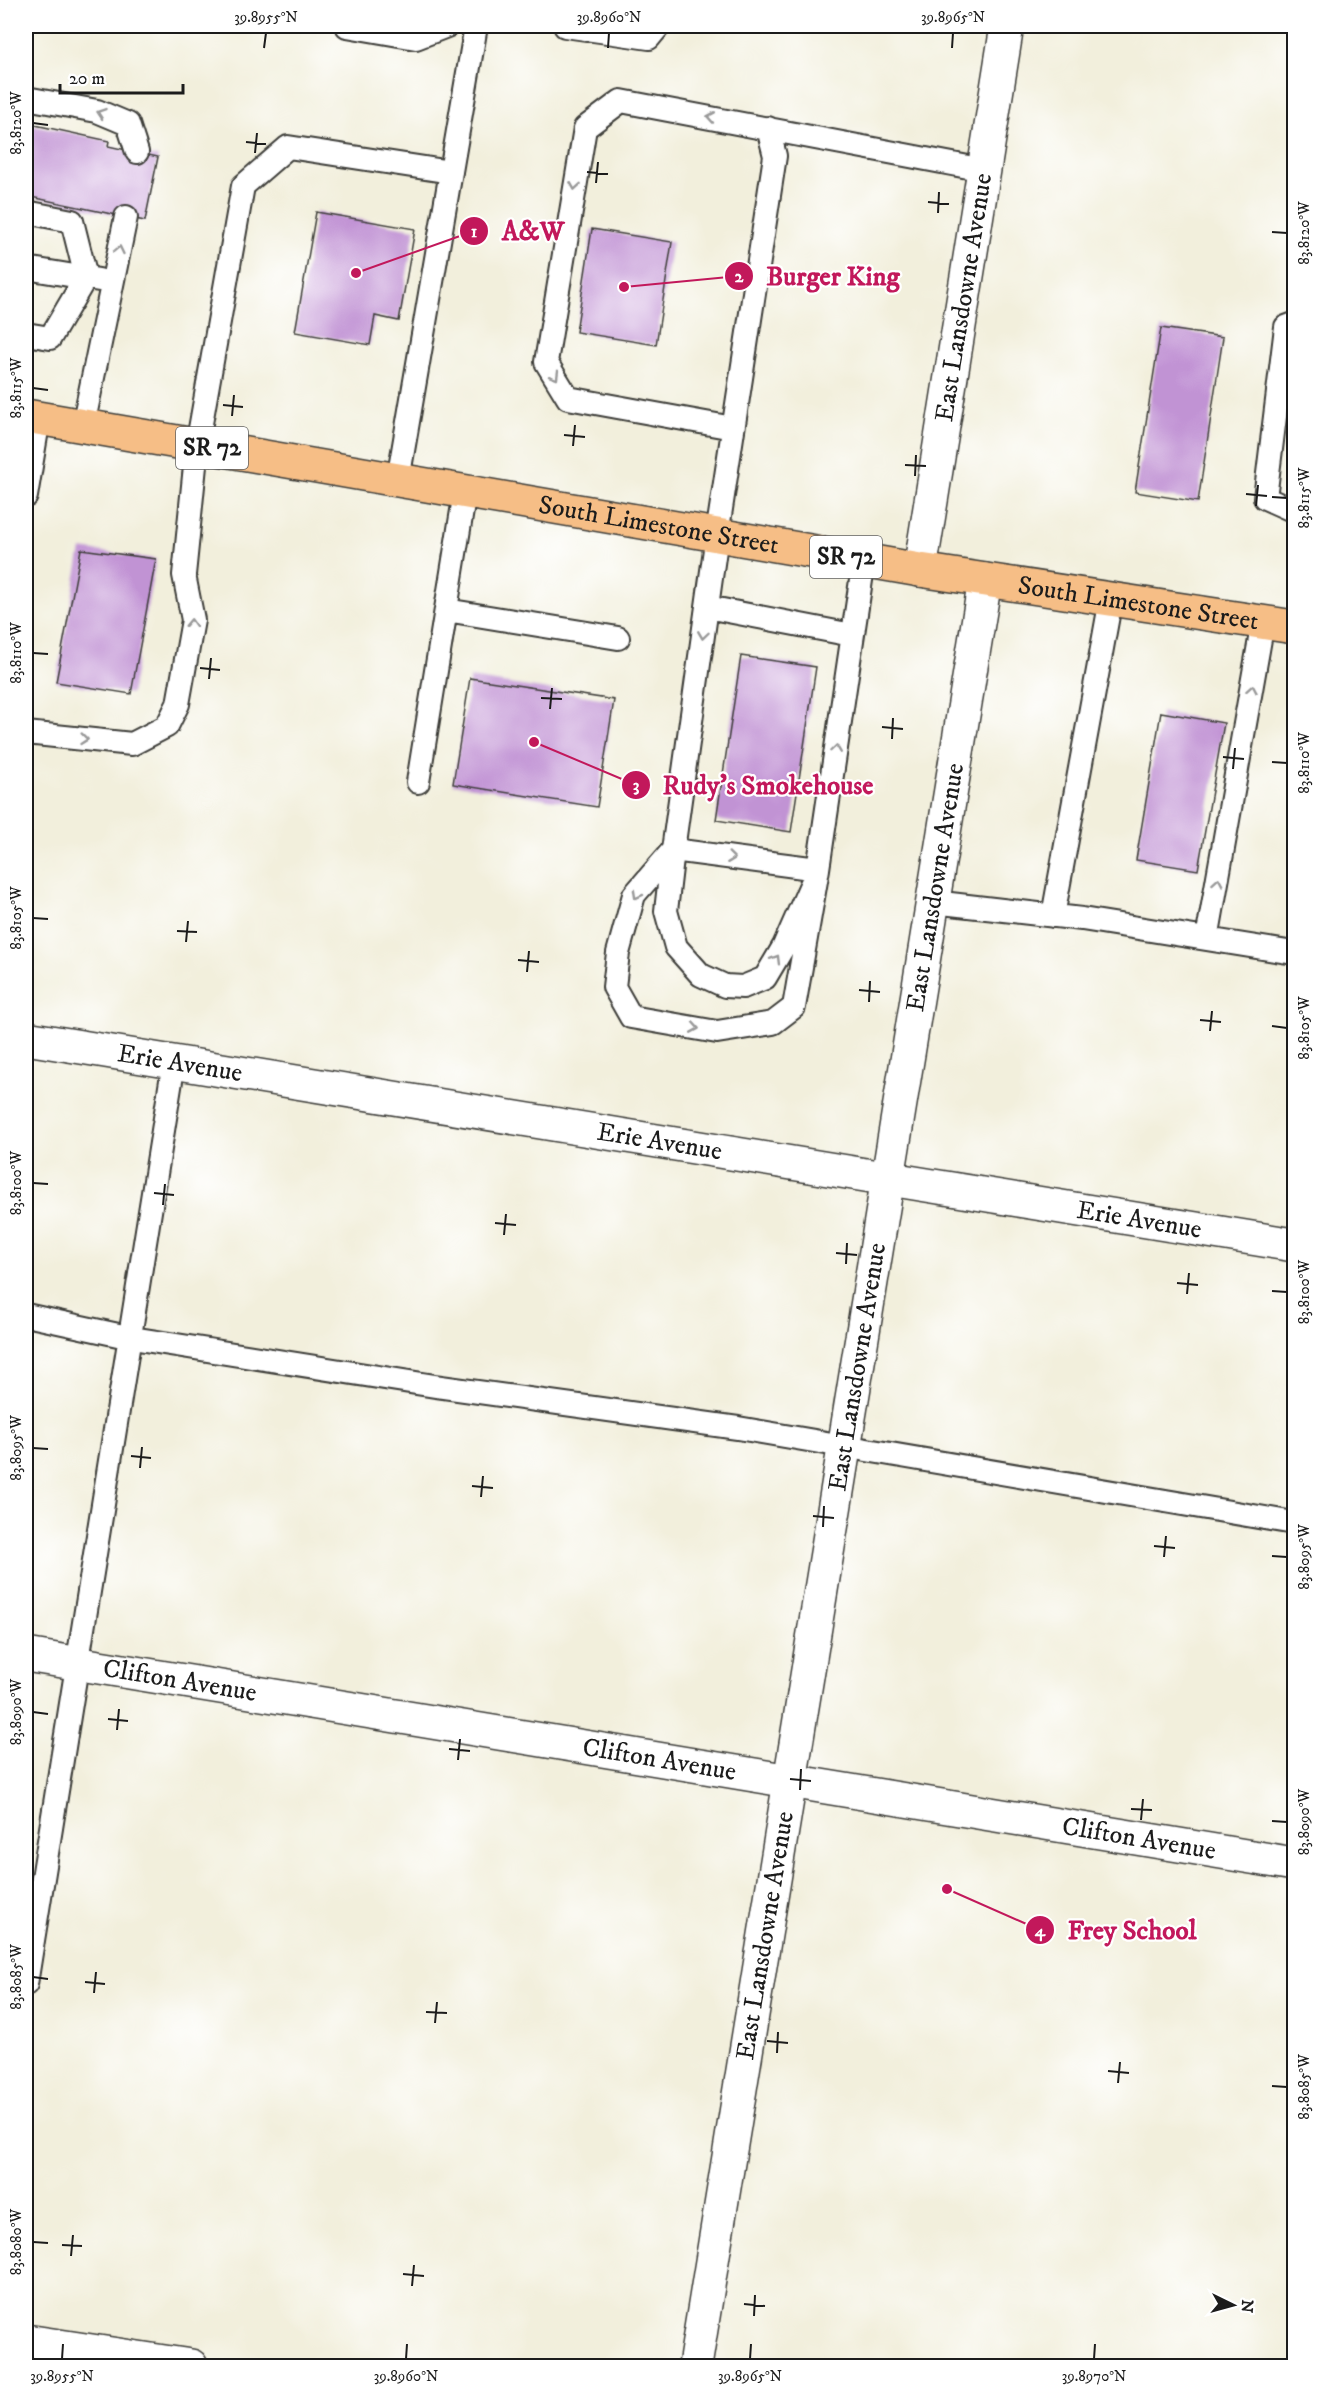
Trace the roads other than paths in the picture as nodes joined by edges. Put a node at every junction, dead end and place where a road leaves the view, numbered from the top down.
1 (347, 26) edge
2 (447, 26) edge
3 (476, 26) edge
4 (565, 26) edge
5 (659, 26) edge
6 (1007, 26) edge
7 (26, 98) edge
8 (768, 128) junction
9 (137, 152) dead end
10 (984, 170) junction
11 (452, 172) junction
12 (26, 212) edge
13 (126, 217) dead end
14 (26, 268) edge
15 (86, 278) junction
16 (112, 282) junction
17 (1294, 324) edge
18 (26, 334) edge
19 (32, 417) edge
20 (83, 426) junction
21 (733, 428) junction
22 (197, 446) junction
23 (398, 480) junction
24 (465, 492) junction
25 (26, 496) edge
26 (1294, 511) edge
27 (717, 535) junction
28 (864, 560) junction
29 (920, 570) junction
30 (985, 580) junction
31 (1111, 598) junction
32 (707, 607) junction
33 (446, 610) junction
34 (1279, 624) edge
35 (852, 635) junction
36 (618, 638) dead end
37 (26, 733) edge
38 (418, 782) dead end
39 (673, 850) junction
40 (818, 869) junction
41 (933, 902) junction
42 (1053, 916) junction
43 (1208, 939) junction
44 (1294, 953) edge
45 (26, 1038) edge
46 (174, 1062) junction
47 (888, 1179) junction
48 (1294, 1245) edge
49 (26, 1315) edge
50 (132, 1338) junction
51 (845, 1448) junction
52 (1294, 1522) edge
53 (26, 1655) edge
54 (76, 1663) junction
55 (790, 1781) junction
56 (1294, 1864) edge
57 (26, 1984) edge
58 (26, 2341) edge
59 (191, 2367) edge
60 (695, 2367) edge

1 - 2 lane
3 - 11 lane
4 - 5 lane
6 - 10 street, East Lansdowne Avenue
9 -> 7 lane
8 - 10 lane
8 - 21 lane
8 -> 21 lane
10 - 29 street, East Lansdowne Avenue
11 - 22 lane
11 - 23 lane
12 - 15 lane
16 -> 13 lane
14 - 15 lane
15 - 16 lane
15 - 18 lane
16 - 20 lane
17 - 26 lane
19 - 20 main road, South Limestone Street / SR 72
19 - 25 lane
20 - 22 main road, South Limestone Street / SR 72
21 - 27 lane
22 - 23 main road, South Limestone Street / SR 72
37 -> 22 lane
23 - 24 main road, South Limestone Street / SR 72
24 - 27 main road, South Limestone Street / SR 72
24 - 33 lane
27 - 28 main road, South Limestone Street / SR 72
27 - 32 lane
28 - 29 main road, South Limestone Street / SR 72
28 - 35 lane
29 - 30 main road, South Limestone Street / SR 72
30 - 31 main road, South Limestone Street / SR 72
30 - 41 street, East Lansdowne Avenue
31 - 34 main road, South Limestone Street / SR 72
31 - 42 lane
32 - 35 lane
32 -> 39 lane
33 - 36 lane
33 - 38 lane
43 -> 34 lane
40 -> 35 lane
39 -> 40 lane
39 -> 40 lane
39 -> 40 lane
41 - 42 lane
41 - 47 street, East Lansdowne Avenue
42 - 43 lane
43 - 44 lane
45 - 46 street, Erie Avenue
46 - 47 street, Erie Avenue
46 - 50 lane
47 - 48 street, Erie Avenue
47 - 51 street, East Lansdowne Avenue
49 - 50 lane
50 - 51 lane
50 - 54 lane
51 - 52 lane
51 - 55 street, East Lansdowne Avenue
53 - 54 street, Clifton Avenue
54 - 55 street, Clifton Avenue
54 - 57 lane
55 - 56 street, Clifton Avenue
55 - 60 street, East Lansdowne Avenue
58 - 59 street

